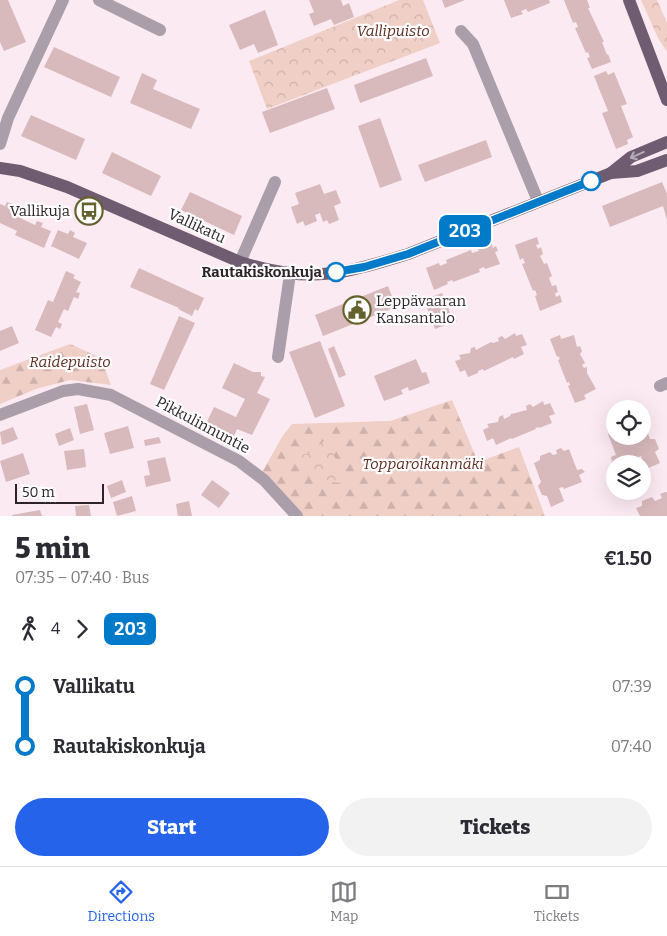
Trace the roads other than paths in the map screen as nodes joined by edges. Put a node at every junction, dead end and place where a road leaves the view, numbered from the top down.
1 (63, 0) edge
2 (99, 0) edge
3 (628, 0) edge
4 (160, 30) dead end
5 (460, 32) dead end
6 (667, 100) edge
7 (667, 142) edge
8 (0, 144) edge
9 (667, 160) edge
10 (0, 168) edge
11 (611, 173) junction
12 (276, 182) dead end
13 (538, 201) junction
14 (240, 262) junction
15 (290, 274) junction
16 (278, 357) dead end
17 (0, 415) edge
18 (298, 516) edge

1 - 8 street
2 - 4 street
3 - 6 main road
5 - 13 street
7 -> 11 main road, Vallikatu
9 - 11 main road, Vallikatu
10 - 14 main road, Vallikatu
11 - 13 main road, Vallikatu
12 - 14 street
13 - 15 main road, Vallikatu
14 - 15 main road, Vallikatu
15 - 16 street
17 - 18 street, Pikkulinnuntie

